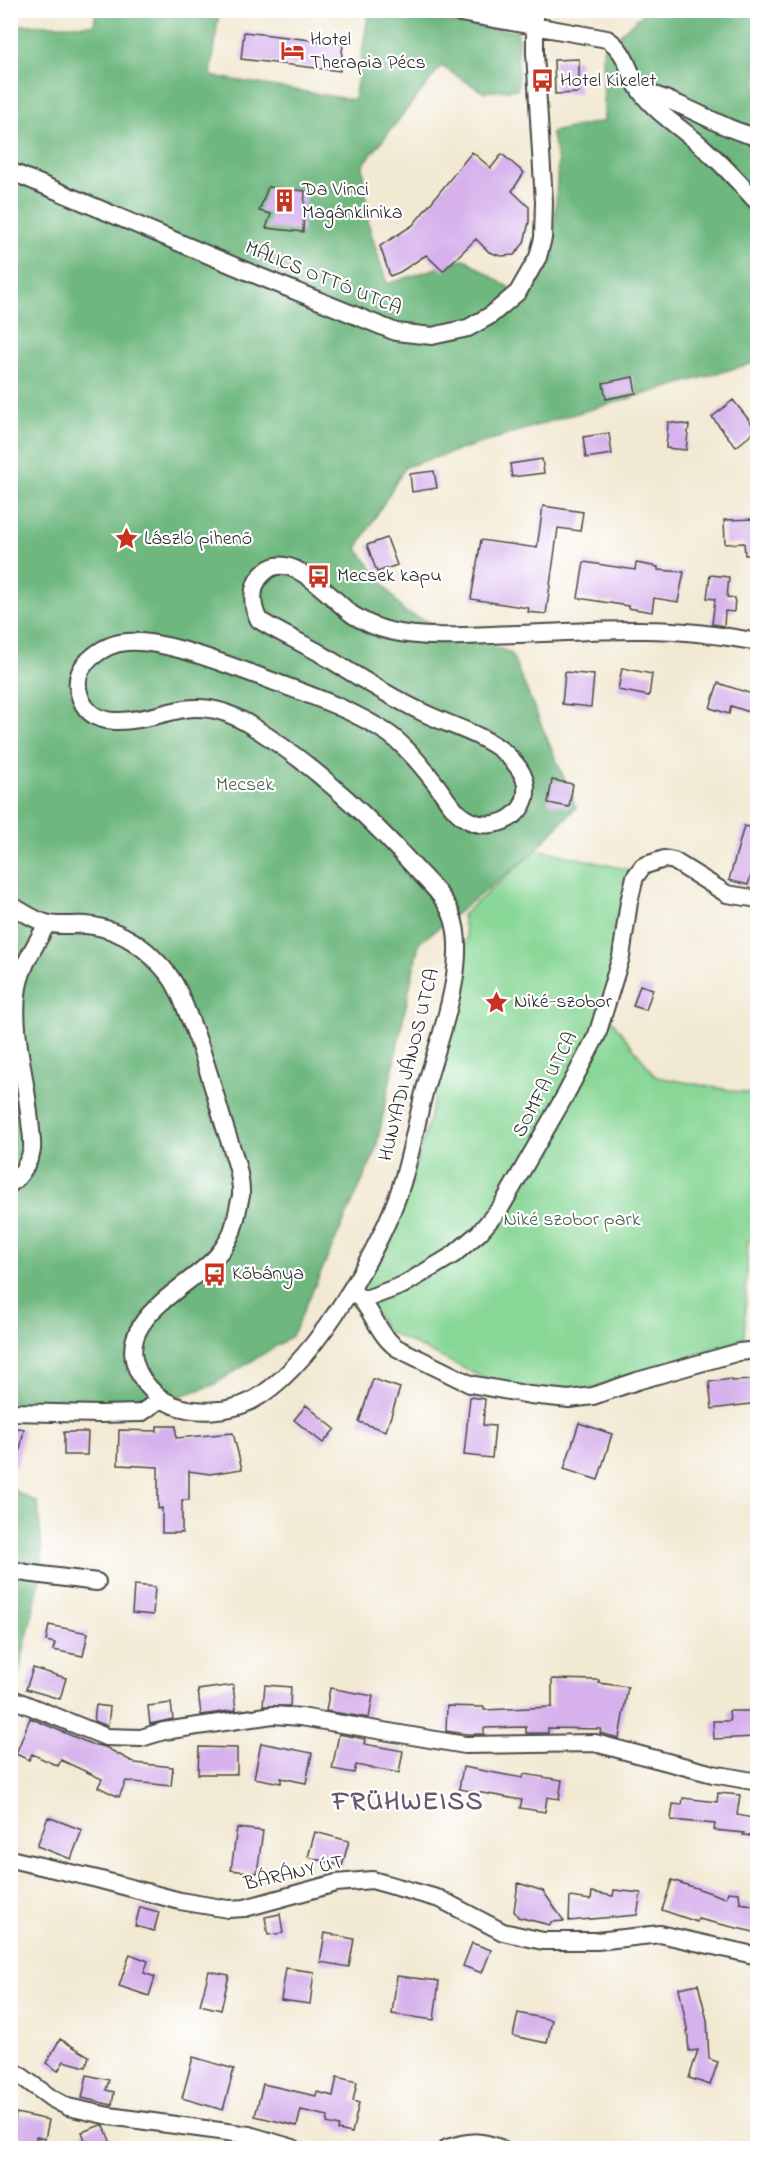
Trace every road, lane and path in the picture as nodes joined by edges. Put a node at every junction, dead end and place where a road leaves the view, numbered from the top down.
1 (444, 10) edge
2 (535, 18) edge
3 (640, 90) junction
4 (684, 107) junction
5 (672, 121) junction
6 (758, 137) edge
7 (10, 171) edge
8 (758, 203) edge
9 (758, 642) edge
10 (758, 899) edge
11 (10, 904) edge
12 (47, 924) junction
13 (10, 1184) edge
14 (357, 1294) junction
15 (758, 1350) edge
16 (161, 1399) junction
17 (10, 1412) edge
18 (10, 1569) edge
19 (97, 1582) dead end
20 (10, 1698) edge
21 (758, 1782) edge
22 (10, 1859) edge
23 (758, 1956) edge
24 (10, 2068) edge
25 (293, 2148) edge
26 (447, 2148) edge
27 (500, 2148) edge

1 - 2 street
2 - 3 street
2 - 7 street, MÁLICS OTTÓ UTCA
3 - 4 street
3 - 5 street
4 - 5 street
4 - 6 street
5 - 8 street
9 - 14 street, HUNYADI JÁNOS UTCA
10 - 14 street, SOMFA UTCA
11 - 12 street
12 - 13 street
12 - 16 street, HUNYADI JÁNOS UTCA
14 - 15 street
14 - 16 street, HUNYADI JÁNOS UTCA
16 - 17 street
18 - 19 street
20 - 21 street
22 - 23 street, BÁRÁNY ÚT
24 - 25 street
26 - 27 street

